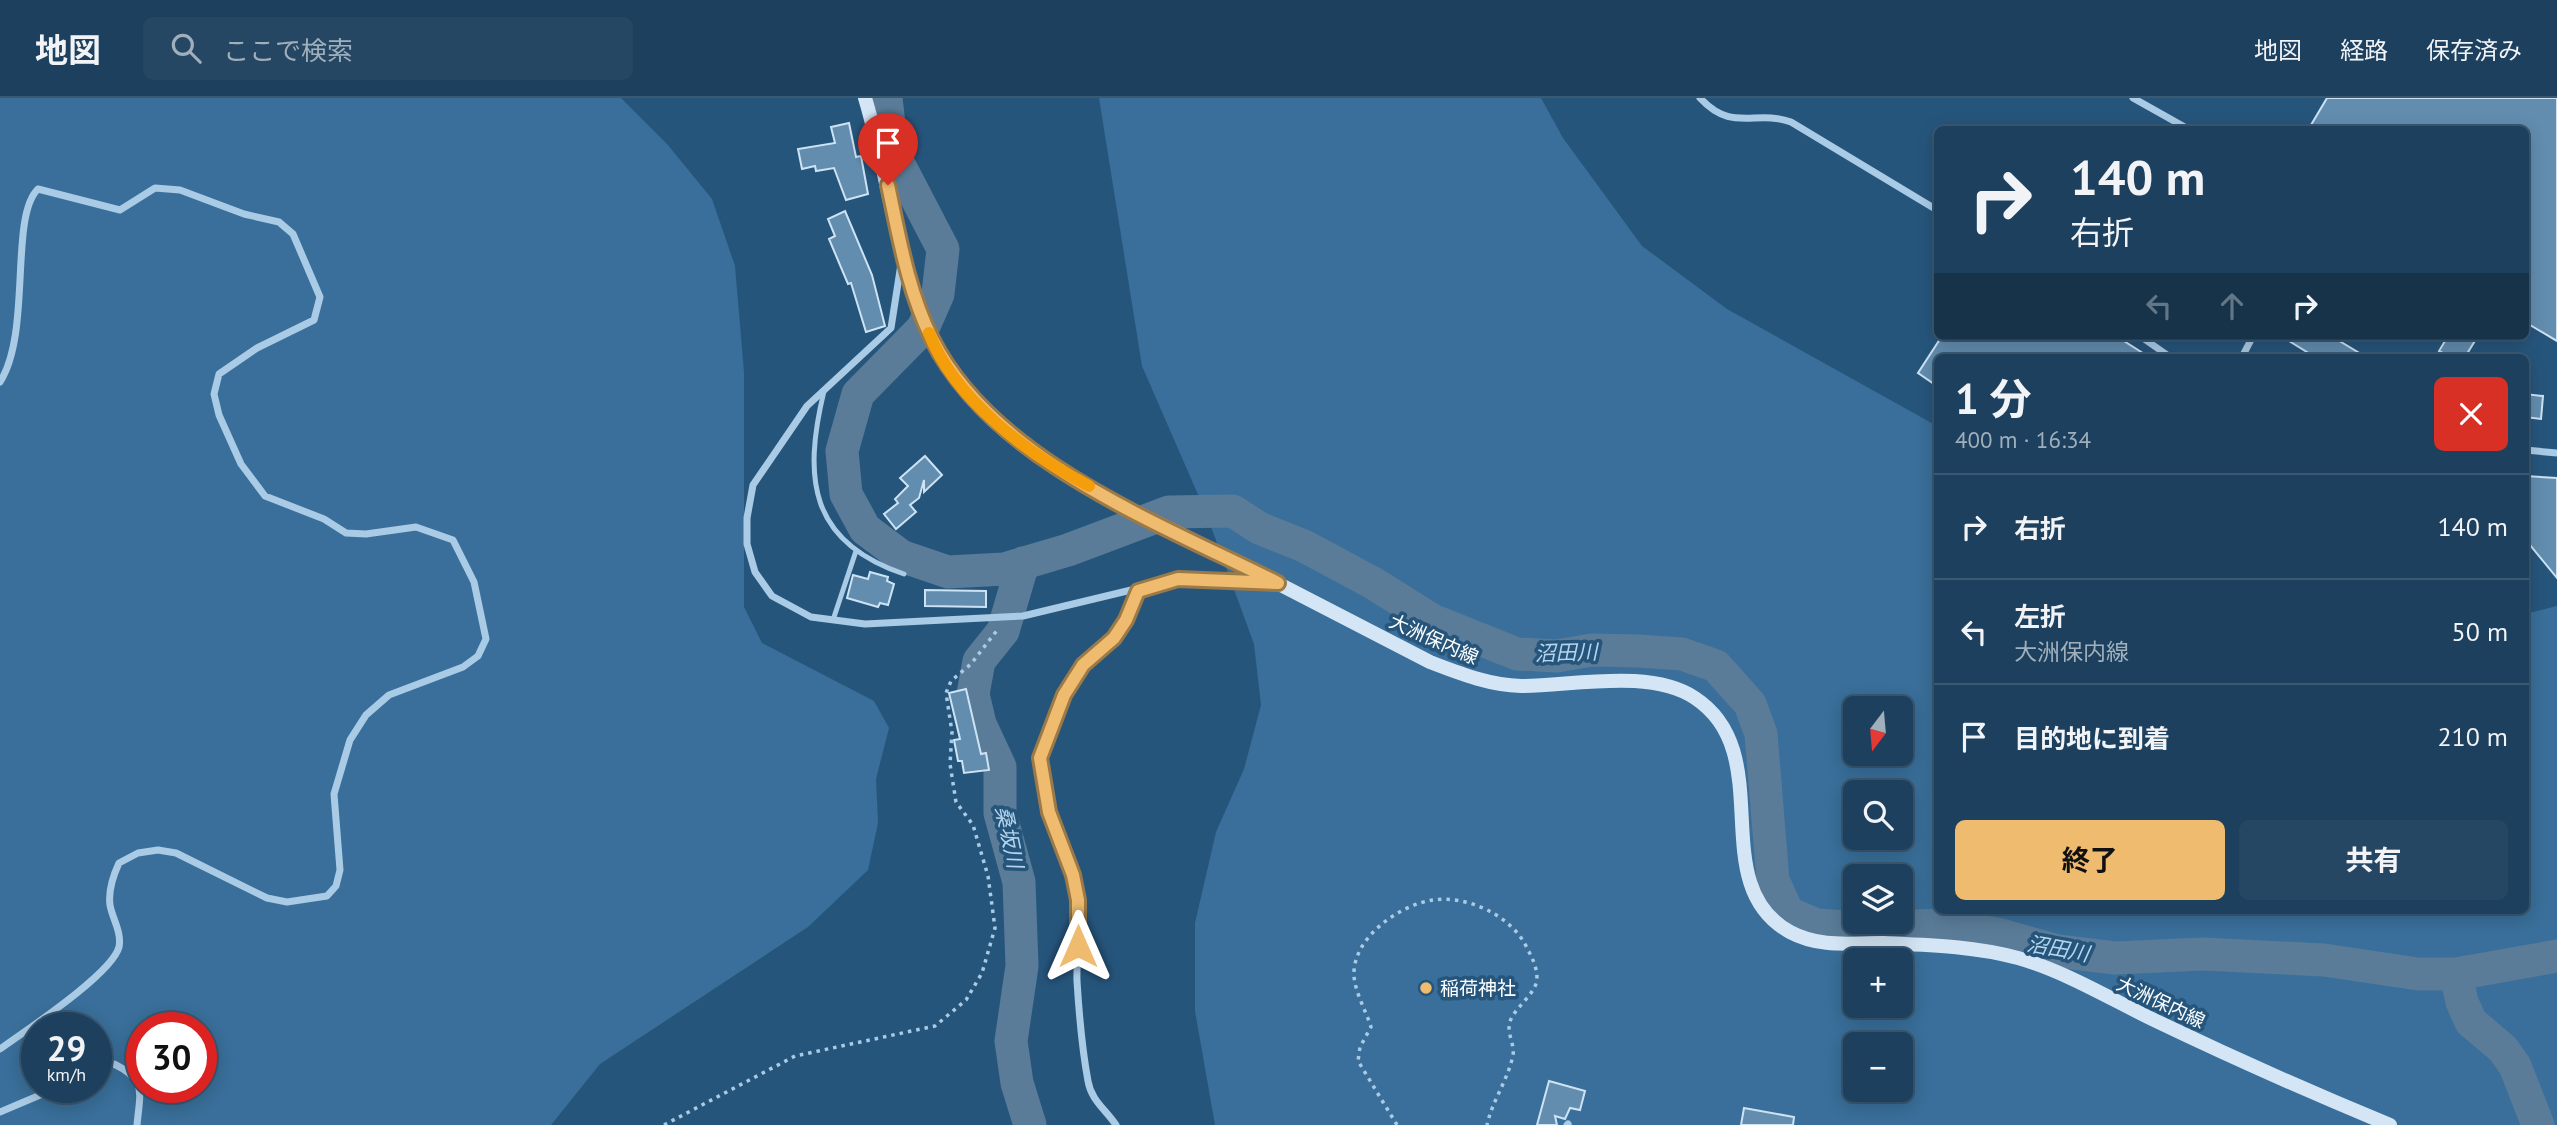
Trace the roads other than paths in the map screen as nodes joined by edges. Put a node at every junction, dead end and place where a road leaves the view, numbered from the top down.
1 (865, 98) edge
2 (1700, 98) edge
3 (2133, 98) edge
4 (2183, 126) edge
5 (1934, 208) edge
6 (903, 254) junction
7 (2146, 340) edge
8 (2166, 354) edge
9 (0, 382) edge
10 (824, 391) junction
11 (2529, 450) edge
12 (2557, 453) edge
13 (856, 551) junction
14 (904, 574) dead end
15 (1278, 583) junction
16 (1138, 591) junction
17 (833, 620) junction
18 (0, 1049) edge
19 (112, 1065) edge
20 (21, 1103) edge
21 (0, 1112) edge
22 (137, 1125) edge
23 (1116, 1125) edge
24 (2390, 1125) edge

1 - 6 main road, 大洲保内線
2 - 5 street
3 - 4 street
6 - 10 street
6 - 15 main road, 大洲保内線
7 - 8 street
9 - 18 street
10 - 13 lane
10 - 17 street
11 - 12 street
13 - 14 lane
13 - 17 lane
15 - 16 street
15 - 24 main road, 大洲保内線
16 - 17 street
16 - 23 street
19 - 22 street
20 - 21 street

